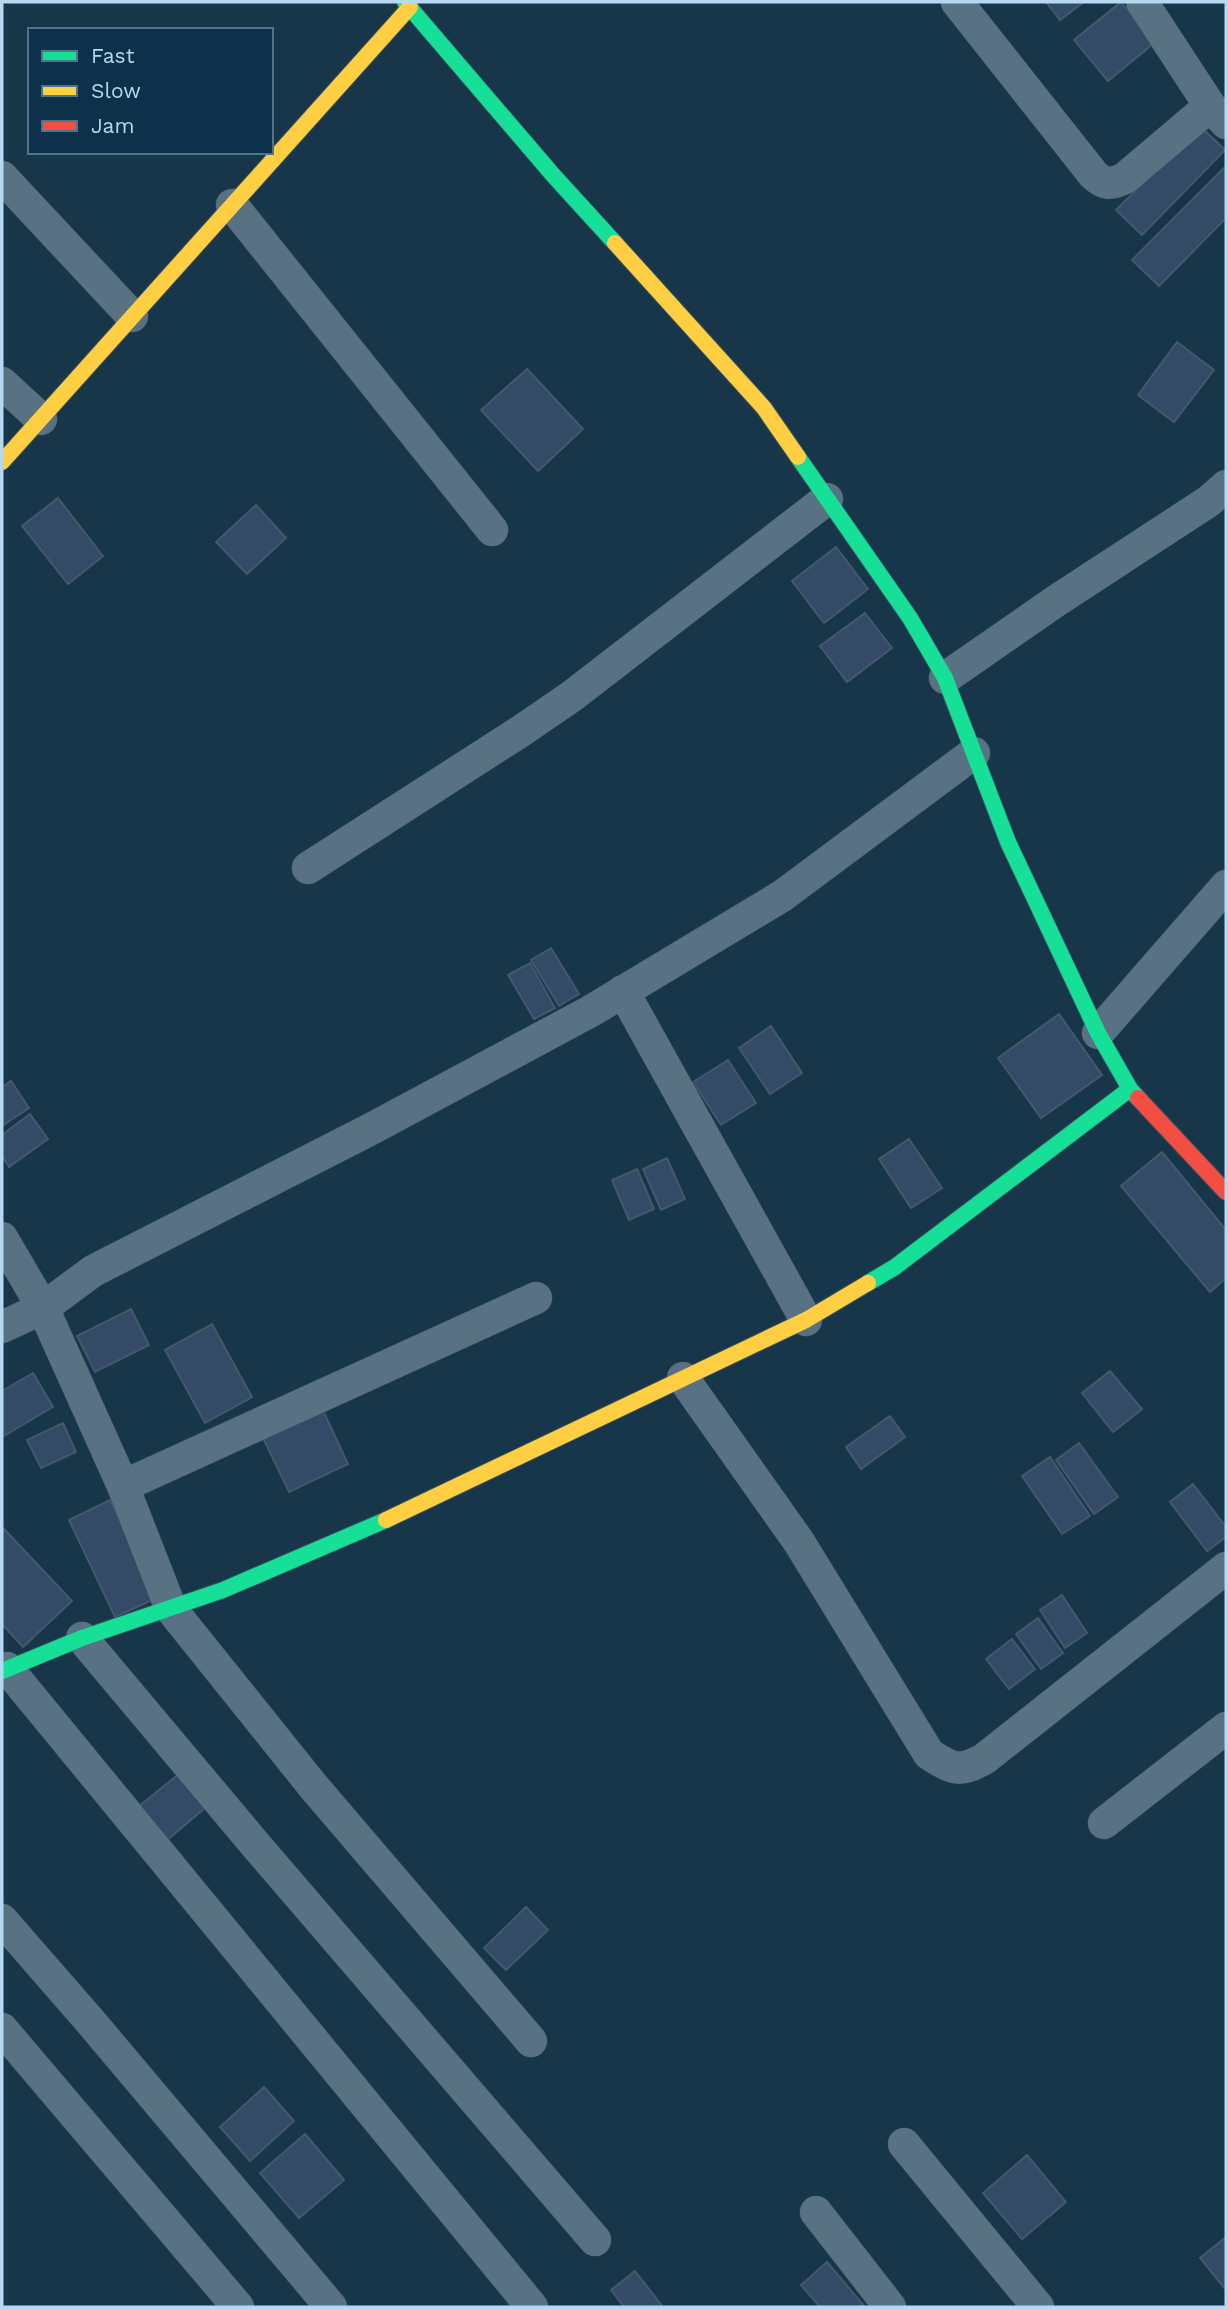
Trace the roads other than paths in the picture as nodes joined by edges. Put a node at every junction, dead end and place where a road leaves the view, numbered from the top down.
1 (957, 2) edge
2 (1142, 2) edge
3 (407, 5) edge
4 (1218, 115) edge
5 (2, 177) edge
6 (232, 205) junction
7 (132, 316) junction
8 (2, 383) edge
9 (41, 419) junction
10 (2, 462) edge
11 (1226, 486) edge
12 (827, 499) junction
13 (492, 530) dead end
14 (945, 678) junction
15 (974, 753) junction
16 (308, 868) dead end
17 (1226, 886) edge
18 (623, 991) junction
19 (1098, 1033) junction
20 (1130, 1089) junction
21 (1226, 1192) edge
22 (2, 1238) edge
23 (536, 1298) dead end
24 (43, 1308) junction
25 (806, 1320) junction
26 (2, 1327) edge
27 (683, 1378) junction
28 (123, 1486) junction
29 (1226, 1568) edge
30 (171, 1609) junction
31 (82, 1638) junction
32 (4, 1669) edge
33 (1226, 1728) edge
34 (1104, 1823) dead end
35 (2, 1920) edge
36 (2, 2029) edge
37 (531, 2041) dead end
38 (904, 2144) dead end
39 (816, 2212) dead end
40 (595, 2240) dead end
41 (237, 2307) edge
42 (331, 2307) edge
43 (532, 2307) edge
44 (890, 2307) edge
45 (1038, 2307) edge

1 - 4 street
2 - 4 street
3 - 6 street
3 - 12 street
5 - 7 street
6 - 7 street
6 - 13 street
7 - 9 street
8 - 9 street
9 - 10 street
11 - 14 street
12 - 14 street
12 - 16 street
14 - 15 street
15 - 18 street
15 - 19 street
17 - 19 street
18 - 24 street
18 - 25 street
19 - 20 street
20 - 21 street
20 - 25 street
22 - 24 street
23 - 28 street
24 - 26 street
24 - 28 street
25 - 27 street
27 - 29 street
27 - 30 street
28 - 30 street
30 - 31 street
30 - 37 street
31 - 32 street
31 - 40 street
32 - 43 street
33 - 34 street
35 - 42 street
36 - 41 street
38 - 45 street
39 - 44 street

